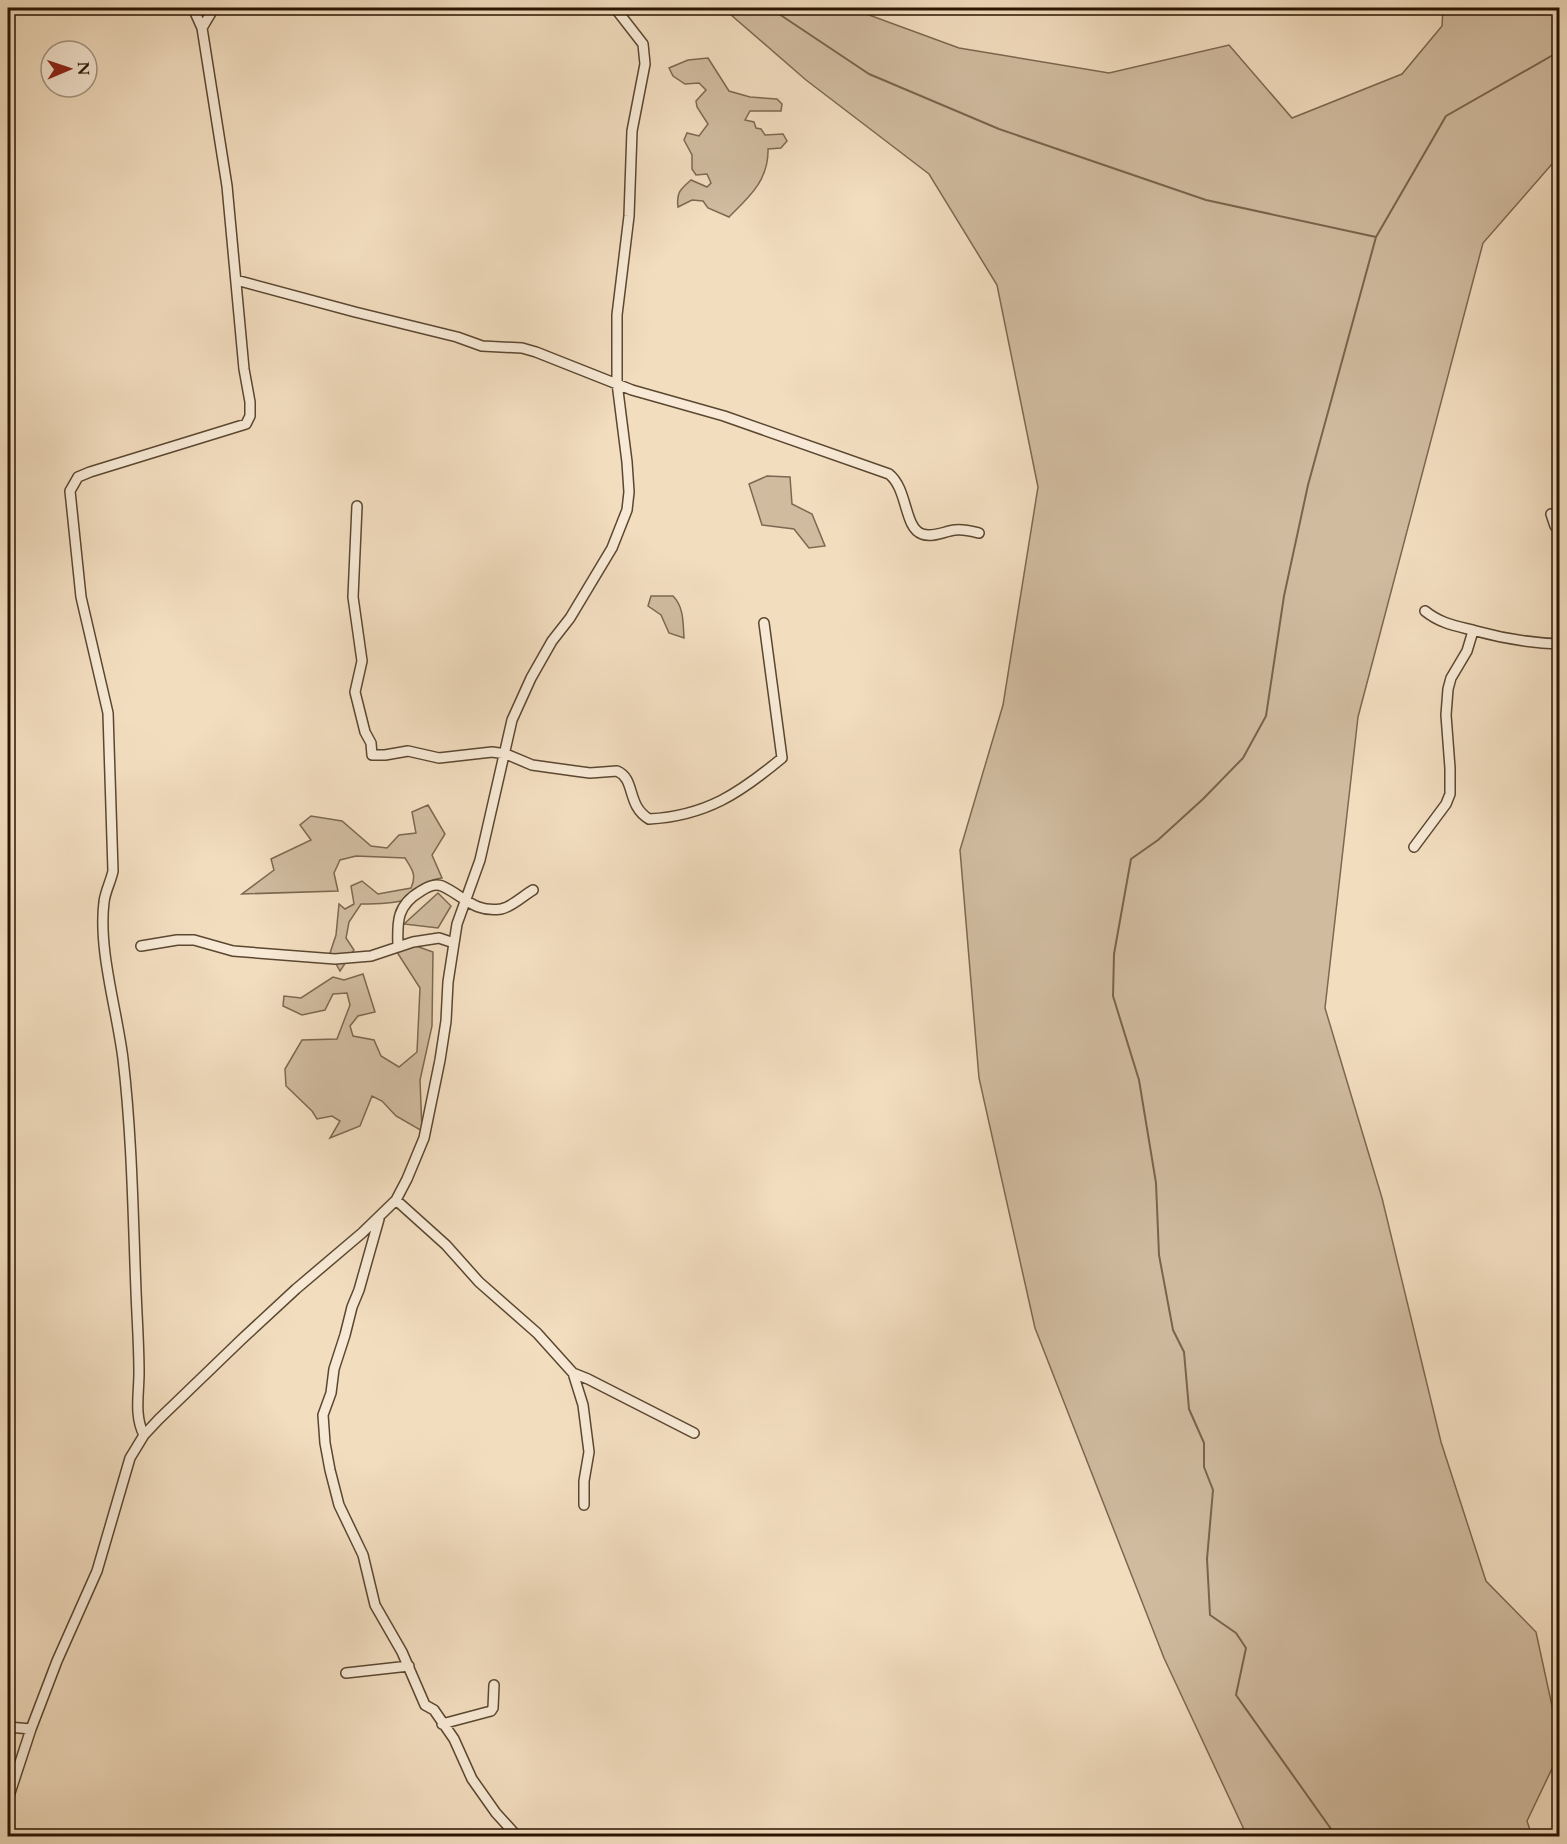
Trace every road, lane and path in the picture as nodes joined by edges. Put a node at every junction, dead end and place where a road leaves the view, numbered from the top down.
1 (193, 8) edge
2 (214, 8) edge
3 (615, 8) edge
4 (202, 28) junction
5 (236, 280) junction
6 (616, 383) junction
7 (357, 506) dead end
8 (1551, 514) dead end
9 (1560, 529) edge
10 (979, 533) dead end
11 (1425, 611) dead end
12 (764, 623) dead end
13 (1473, 630) junction
14 (1560, 644) edge
15 (506, 754) junction
16 (1414, 847) dead end
17 (533, 890) dead end
18 (464, 900) junction
19 (453, 943) junction
20 (141, 946) dead end
21 (398, 946) junction
22 (396, 1200) junction
23 (379, 1216) junction
24 (573, 1373) junction
25 (694, 1433) dead end
26 (144, 1435) junction
27 (584, 1505) dead end
28 (409, 1666) junction
29 (346, 1673) dead end
30 (494, 1684) dead end
31 (442, 1724) junction
32 (8, 1727) edge
33 (31, 1729) junction
34 (8, 1798) edge
35 (517, 1836) edge

1 - 4 street
2 - 4 street
3 - 6 street
4 - 5 street
5 - 6 street
5 - 26 street
6 - 10 street
6 - 15 street
7 - 15 street
8 - 9 street
11 - 13 street
12 - 15 street
13 - 14 street
13 - 16 street
15 - 18 street
17 - 18 street
18 - 19 street
18 - 21 street
19 - 21 street
19 - 22 street
20 - 21 street
22 - 23 street
22 - 24 street
23 - 26 street
23 - 28 street
24 - 25 street
24 - 27 street
26 - 33 street
28 - 29 street
28 - 31 street
30 - 31 street
31 - 35 street
32 - 33 street
33 - 34 street

